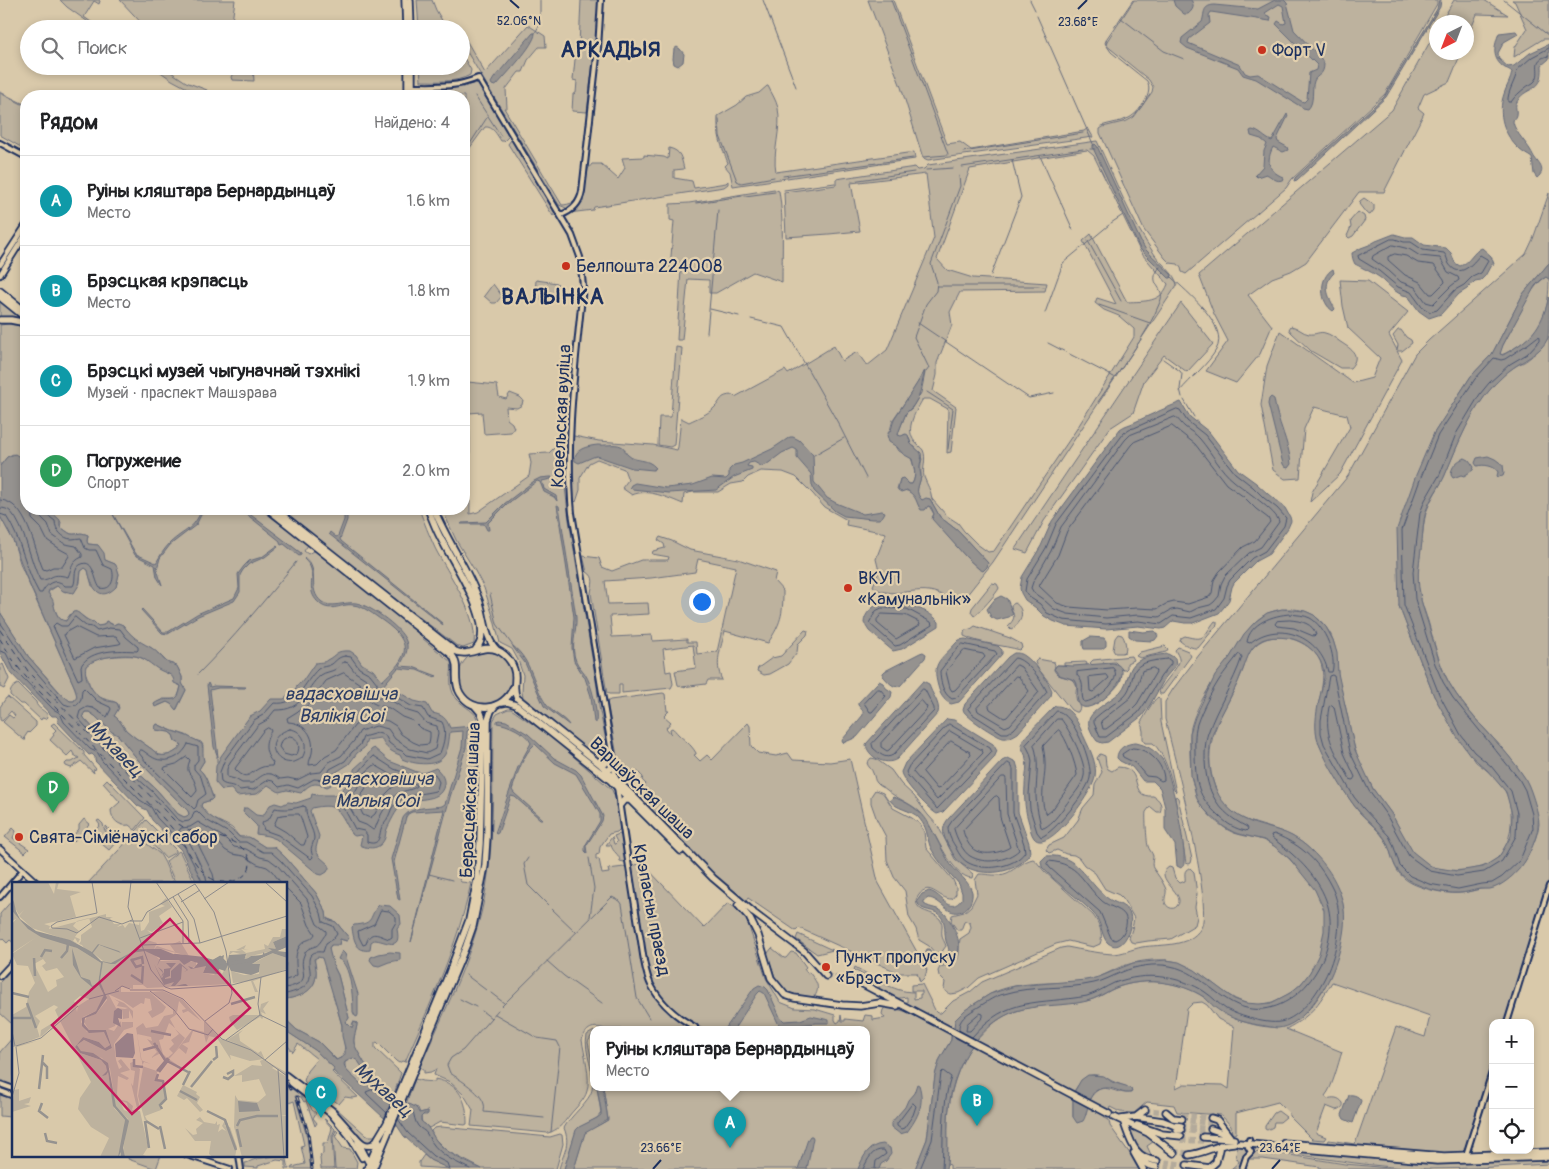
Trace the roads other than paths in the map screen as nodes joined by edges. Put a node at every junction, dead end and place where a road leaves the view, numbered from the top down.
1 (405, 0) edge
2 (410, 0) edge
3 (601, 0) edge
4 (406, 20) edge
5 (411, 20) edge
6 (409, 75) edge
7 (411, 75) edge
8 (410, 86) junction
9 (409, 90) edge
10 (411, 90) edge
11 (0, 142) edge
12 (20, 154) edge
13 (561, 215) junction
14 (20, 234) edge
15 (20, 243) edge
16 (0, 265) edge
17 (0, 275) edge
18 (0, 291) edge
19 (0, 297) edge
20 (20, 307) edge
21 (20, 313) edge
22 (0, 320) edge
23 (20, 322) edge
24 (276, 515) edge
25 (283, 515) edge
26 (431, 515) edge
27 (437, 515) edge
28 (474, 650) junction
29 (499, 651) junction
30 (457, 669) junction
31 (514, 686) junction
32 (498, 704) junction
33 (475, 706) junction
34 (611, 751) junction
35 (613, 761) junction
36 (600, 768) junction
37 (607, 772) junction
38 (616, 780) junction
39 (617, 787) junction
40 (630, 800) junction
41 (620, 805) junction
42 (662, 829) junction
43 (0, 849) edge
44 (23, 870) junction
45 (13, 882) edge
46 (36, 882) edge
47 (12, 883) edge
48 (1549, 886) edge
49 (0, 897) edge
50 (752, 916) junction
51 (12, 963) edge
52 (0, 976) edge
53 (826, 976) tunnel mouth
54 (846, 979) tunnel mouth
55 (915, 1013) junction
56 (1508, 1019) edge
57 (690, 1026) edge
58 (414, 1065) junction
59 (288, 1077) edge
60 (288, 1081) edge
61 (1489, 1082) edge
62 (0, 1084) edge
63 (12, 1088) edge
64 (0, 1091) edge
65 (12, 1095) edge
66 (1145, 1110) tunnel mouth
67 (1166, 1112) tunnel mouth
68 (1136, 1117) junction
69 (1122, 1121) junction
70 (1168, 1123) junction
71 (389, 1124) junction
72 (1180, 1125) junction
73 (1211, 1127) junction
74 (355, 1136) junction
75 (1203, 1139) dead end
76 (1235, 1140) junction
77 (1249, 1142) junction
78 (1220, 1145) junction
79 (1171, 1150) tunnel mouth
80 (1549, 1152) edge
81 (1192, 1153) tunnel mouth
82 (1135, 1154) junction
83 (190, 1156) edge
84 (239, 1156) edge
85 (1549, 1157) edge
86 (362, 1158) joint
87 (1465, 1158) junction
88 (1155, 1165) edge
89 (1143, 1166) edge
90 (369, 1168) edge
91 (1209, 1168) edge
92 (230, 1169) edge
93 (241, 1169) edge
94 (1197, 1169) edge
95 (1242, 1169) edge

1 - 4 highway
2 - 5 highway
3 - 13 main road
6 - 8 highway
7 - 8 highway
8 - 9 highway
8 - 10 highway
8 - 13 main road, Ковельская вуліца
11 - 12 main road
13 - 34 main road, Ковельская вуліца
14 - 16 main road
15 - 17 main road
18 - 20 highway
19 - 21 highway
22 - 23 highway
24 - 30 highway
25 - 28 highway
26 - 28 highway
27 - 29 highway, Варшаўская шаша
28 - 29 highway
28 - 30 highway
29 - 31 highway, Варшаўская шаша
30 - 33 highway
31 - 32 highway
31 - 36 highway, Варшаўская шаша
32 - 33 highway, Варшаўская шаша
32 - 36 highway, Варшаўская шаша
32 - 58 highway, Берасцейская шаша
33 - 58 highway, Берасцейская шаша
34 - 35 main road, Ковельская вуліца
34 - 36 highway
35 - 37 highway
35 - 38 main road, Ковельская вуліца
36 - 37 highway
36 - 39 highway, Варшаўская шаша
37 - 38 highway, Варшаўская шаша
38 - 39 main road, Крэпасны праезд
38 - 42 highway, Варшаўская шаша
39 - 40 highway, Варшаўская шаша
39 - 41 main road, Крэпасны праезд
40 - 41 highway
40 - 42 highway, Варшаўская шаша
41 - 57 main road, Крэпасны праезд
42 - 50 highway, Варшаўская шаша
43 - 44 main road
44 - 45 main road
44 - 46 main road
47 - 49 main road
48 - 56 main road
50 - 53 highway, Варшаўская шаша
50 - 55 highway, Варшаўская шаша
51 - 52 main road
54 - 55 highway, Варшаўская шаша
55 - 69 highway, Варшаўская шаша
58 - 71 highway
59 - 74 main road
60 - 86 main road
61 - 87 main road
62 - 63 main road
64 - 65 main road
66 - 68 highway
67 - 72 highway
68 - 69 highway
68 - 70 highway
69 - 72 highway
69 - 79 highway
69 - 82 highway
69 - 88 highway
70 - 72 highway
70 - 72 highway
71 - 74 highway
71 - 90 highway
71 - 90 highway
73 - 75 highway
73 - 76 highway
73 - 76 highway
74 - 90 highway
76 - 77 highway
76 - 78 highway
77 - 87 highway
77 - 95 main road
78 - 81 highway
78 - 91 highway
80 - 87 highway
82 - 88 highway
82 - 89 highway
83 - 92 main road
84 - 93 main road
85 - 87 highway
86 - 90 highway
88 - 89 highway
91 - 94 highway

